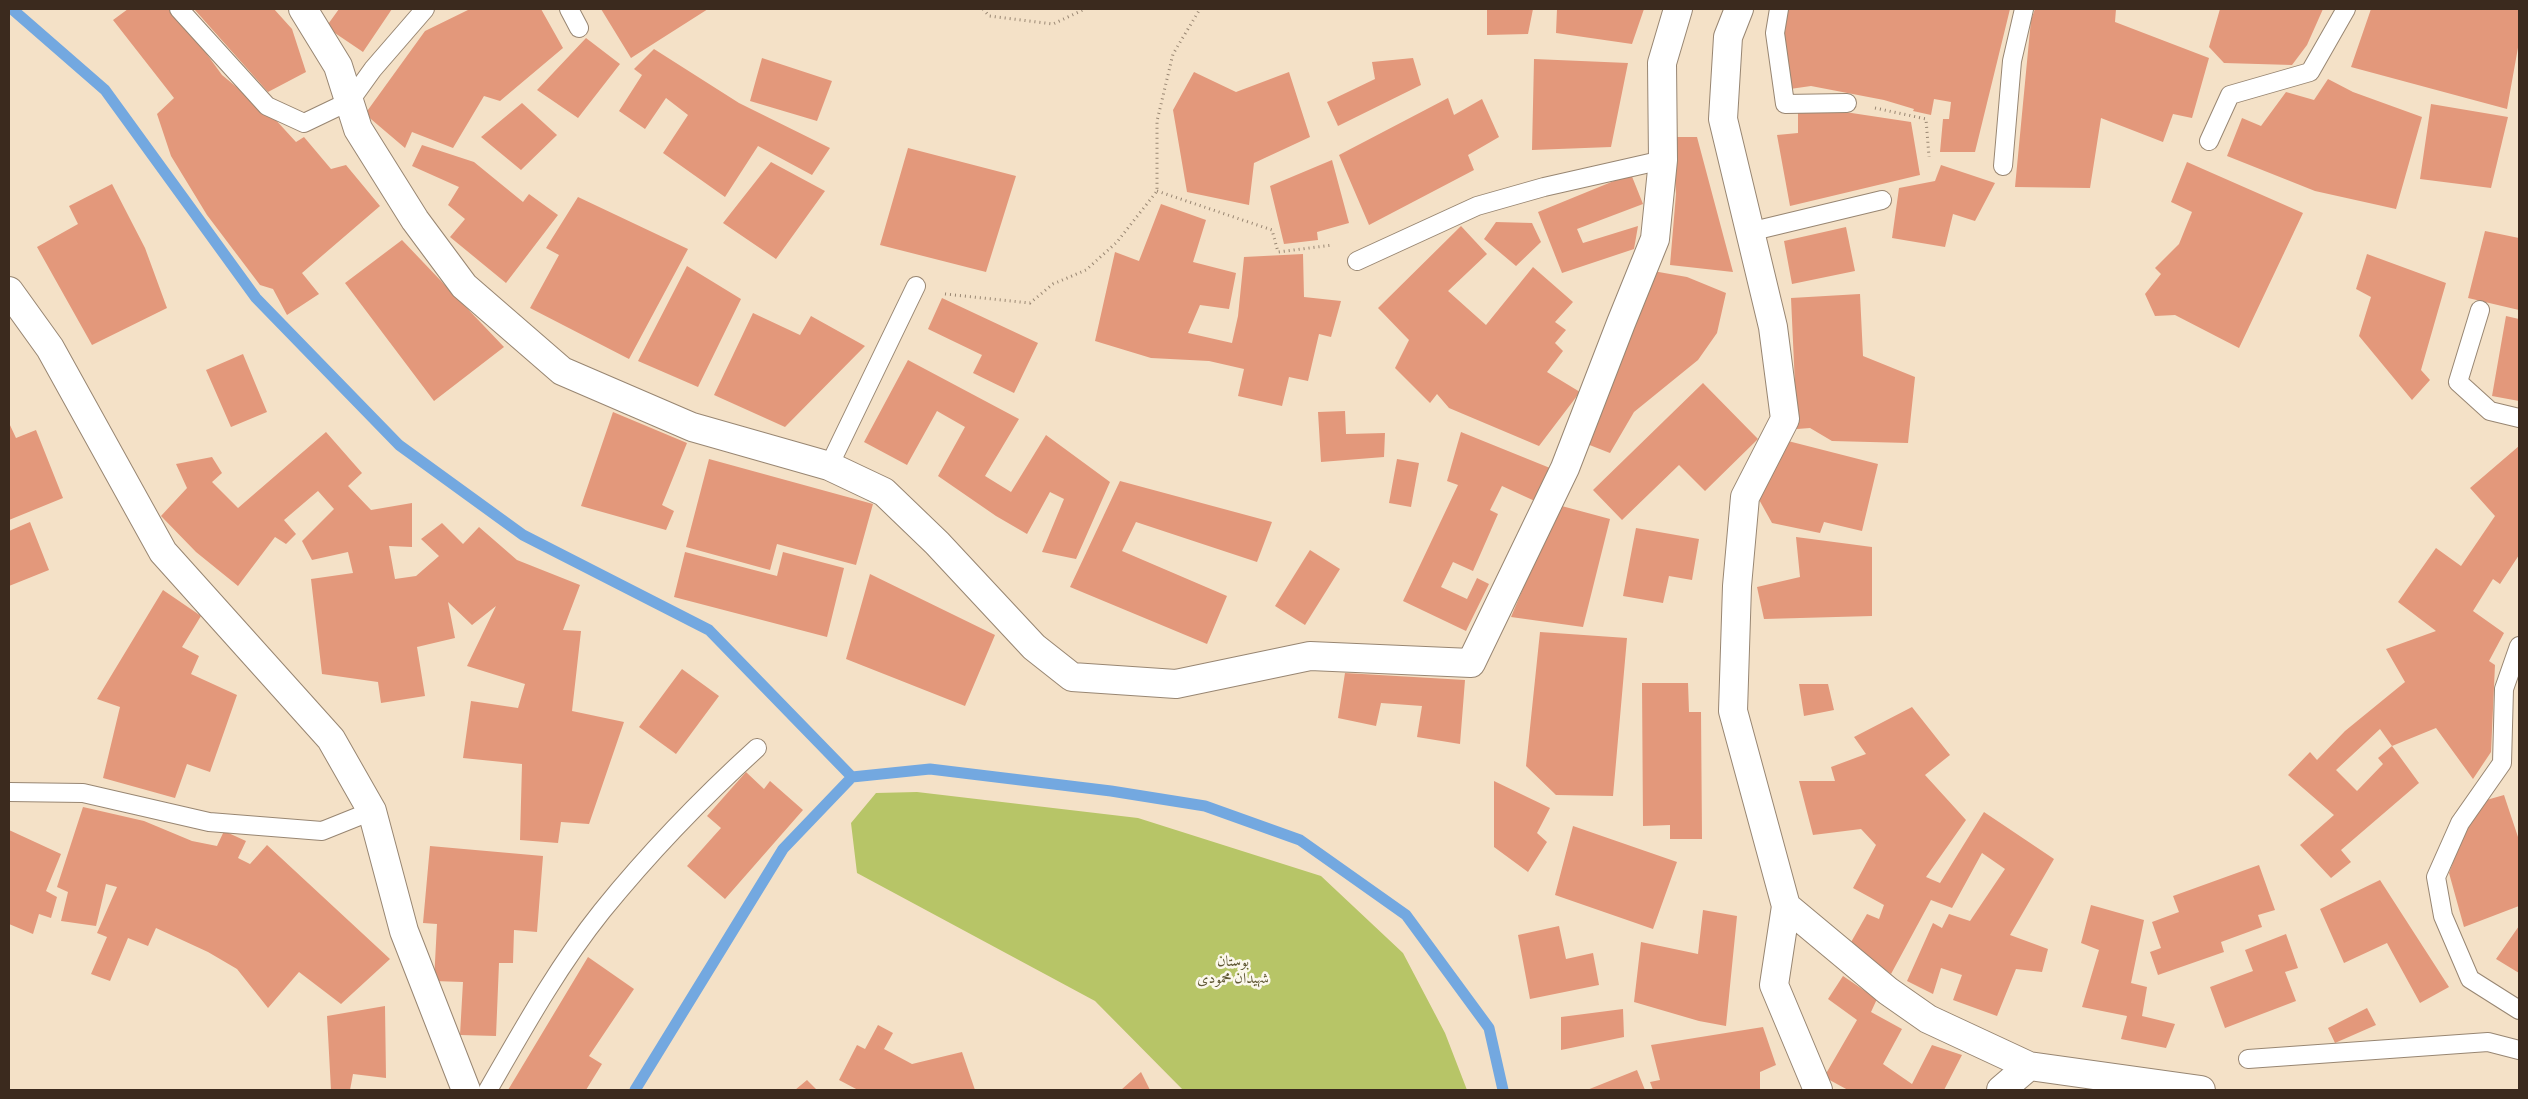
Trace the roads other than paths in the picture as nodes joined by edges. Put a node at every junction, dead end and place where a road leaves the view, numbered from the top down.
1 (179, 9) edge
2 (302, 9) edge
3 (425, 9) edge
4 (568, 9) edge
5 (1678, 9) edge
6 (1739, 9) edge
7 (1779, 9) edge
8 (2024, 9) edge
9 (2346, 9) edge
10 (579, 28) dead end
11 (350, 101) junction
12 (1847, 103) road end
13 (2209, 141) dead end
14 (1663, 160) junction
15 (2002, 166) dead end
16 (1882, 200) dead end
17 (1749, 232) junction
18 (1357, 260) road end
19 (916, 286) road end
20 (9, 291) edge
21 (2480, 310) dead end
22 (2519, 418) edge
23 (829, 466) junction
24 (2519, 646) edge
25 (757, 748) dead end
26 (9, 792) edge
27 (372, 811) junction
28 (1786, 906) junction
29 (2519, 1010) edge
30 (2519, 1050) edge
31 (2248, 1059) dead end
32 (2029, 1066) junction
33 (466, 1090) edge
34 (488, 1090) edge
35 (1818, 1090) edge
36 (2001, 1090) edge
37 (2201, 1090) edge

1 - 11 lane
2 - 11 street
3 - 11 lane
4 - 10 lane
5 - 14 street
6 - 17 street
7 - 12 lane
8 - 15 lane
9 - 13 lane
11 - 23 street
14 - 18 lane
14 - 23 street
16 - 17 lane
17 - 28 street
19 - 23 lane
20 - 27 street
21 - 22 lane
24 - 29 lane
25 - 34 lane
26 - 27 lane
27 - 33 street
28 - 32 street
28 - 35 street
30 - 31 lane
32 - 36 street
32 - 37 street

